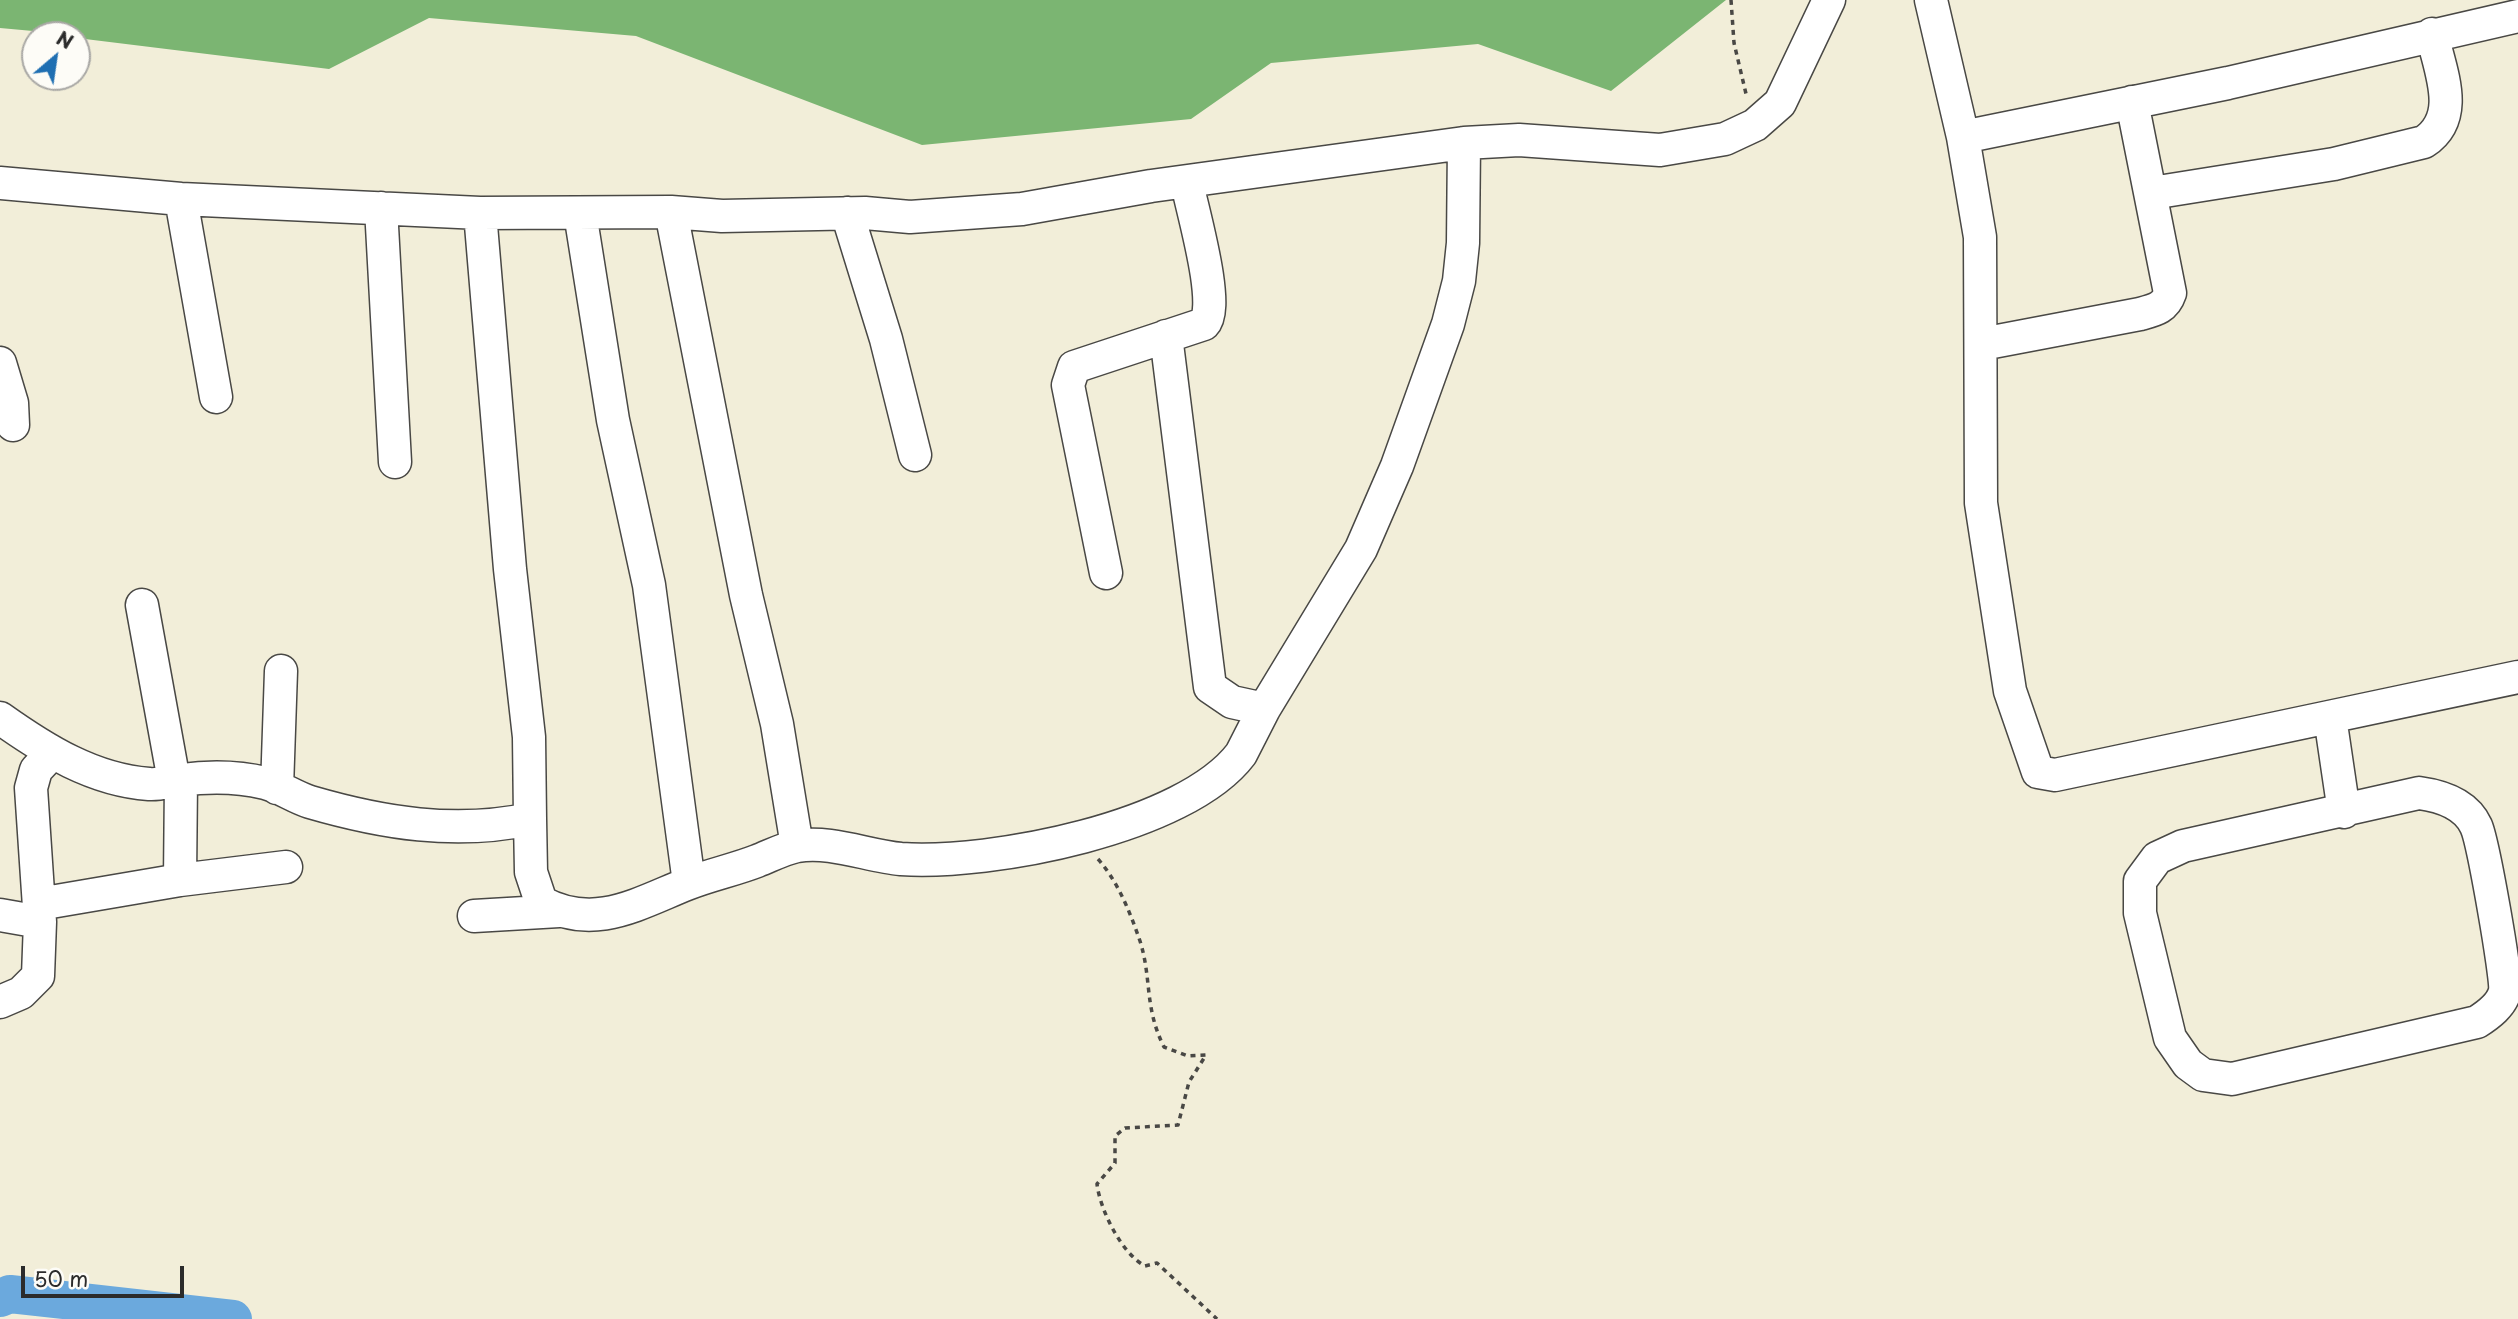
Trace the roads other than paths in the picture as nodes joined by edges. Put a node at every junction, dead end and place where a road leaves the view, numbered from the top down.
1 (1829, 0) edge
2 (1931, 0) edge
3 (2518, 16) edge
4 (2432, 34) junction
5 (2132, 102) junction
6 (1963, 137) junction
7 (1464, 144) junction
8 (0, 183) edge
9 (1187, 183) junction
10 (2152, 192) junction
11 (181, 199) junction
12 (381, 208) junction
13 (671, 212) junction
14 (580, 213) junction
15 (480, 214) junction
16 (847, 214) junction
17 (1166, 336) junction
18 (1982, 344) junction
19 (0, 363) edge
20 (216, 397) dead end
21 (13, 425) dead end
22 (915, 454) dead end
23 (395, 462) dead end
24 (1105, 573) dead end
25 (142, 605) dead end
26 (281, 671) dead end
27 (2518, 677) edge
28 (1264, 709) junction
29 (2330, 717) junction
30 (0, 718) edge
31 (52, 753) junction
32 (177, 780) junction
33 (277, 788) junction
34 (2344, 812) junction
35 (530, 819) junction
36 (797, 846) junction
37 (286, 867) dead end
38 (180, 880) junction
39 (689, 883) junction
40 (559, 911) junction
41 (40, 913) junction
42 (0, 915) edge
43 (474, 916) dead end
44 (0, 1002) edge

1 - 7 street
2 - 6 street
3 - 4 street
4 - 5 street
4 - 10 street
5 - 6 street
5 - 10 street
6 - 18 street
7 - 9 street
7 - 28 street
8 - 11 street
9 - 16 street
9 - 17 street
10 - 18 street
11 - 12 street
11 - 20 street
12 - 15 street
12 - 23 street
13 - 14 street
13 - 16 street
13 - 36 street
14 - 15 street
14 - 39 street
15 - 35 street
16 - 22 street
17 - 24 street
17 - 28 street
18 - 29 street
19 - 21 street
25 - 32 street
26 - 33 street
27 - 29 street
28 - 36 street
29 - 34 street
30 - 31 street
31 - 32 street
31 - 41 street
32 - 33 street
32 - 38 street
33 - 35 street
34 - 34 street
35 - 40 street
36 - 39 street
37 - 38 street
38 - 41 street
39 - 40 street
40 - 43 street
41 - 42 street
41 - 44 street

